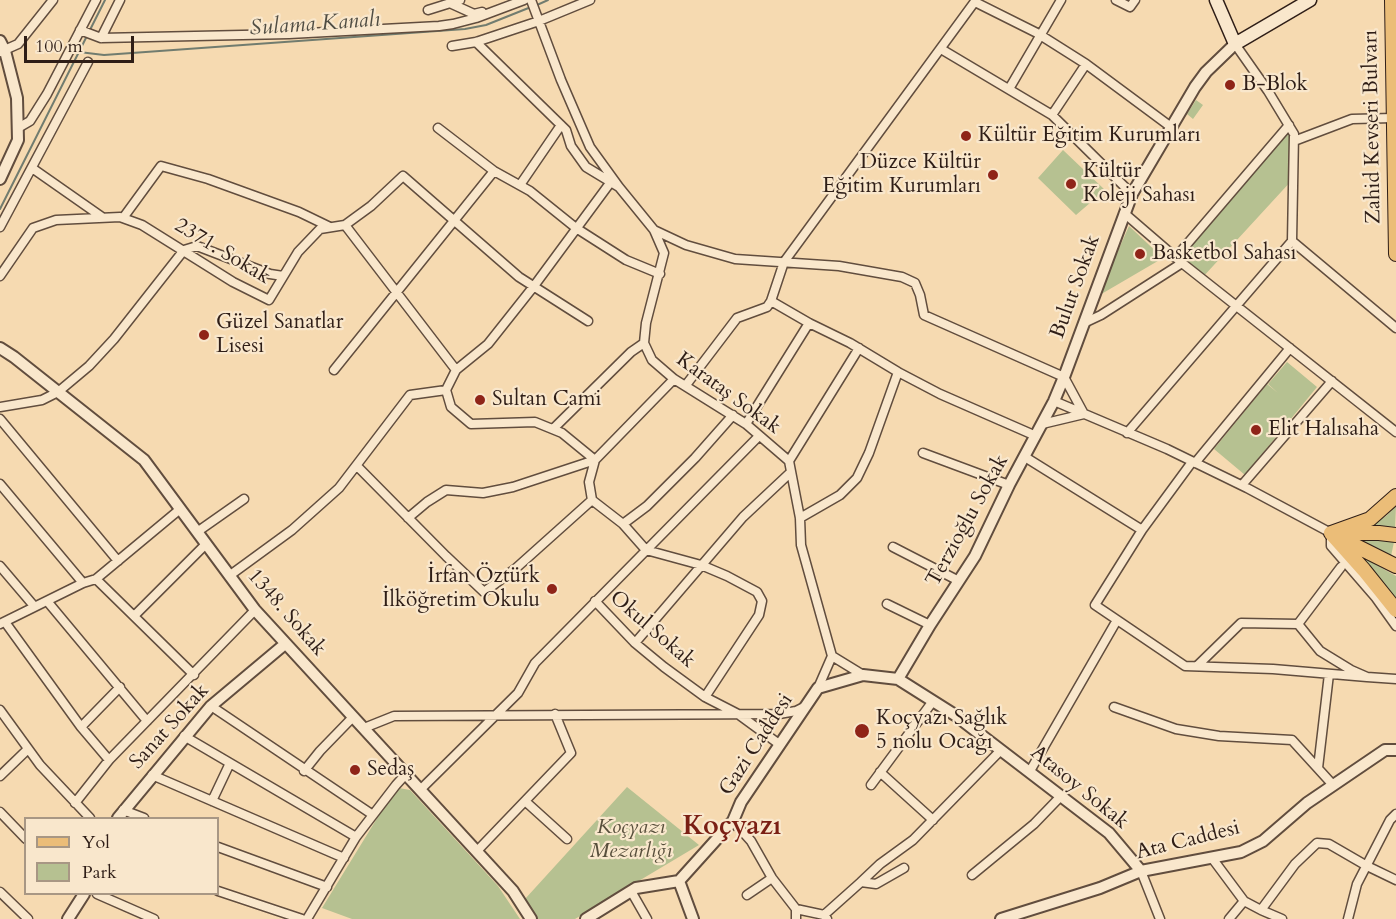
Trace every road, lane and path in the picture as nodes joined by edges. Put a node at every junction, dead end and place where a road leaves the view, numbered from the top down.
1 (52, 0) edge
2 (96, 0) edge
3 (120, 0) edge
4 (513, 0) edge
5 (524, 0) edge
6 (531, 0) edge
7 (590, 0) edge
8 (1061, 0) edge
9 (1116, 0) edge
10 (1135, 0) edge
11 (1216, 0) edge
12 (1310, 0) edge
13 (1384, 0) edge
14 (1392, 0) edge
15 (976, 1) edge
16 (456, 2) edge
17 (428, 10) dead end
18 (1392, 15) junction
19 (538, 18) junction
20 (80, 30) junction
21 (1041, 36) junction
22 (101, 38) junction
23 (476, 42) junction
24 (1235, 44) junction
25 (452, 46) dead end
26 (2, 48) edge
27 (941, 49) junction
28 (88, 62) dead end
29 (1086, 64) junction
30 (1009, 89) junction
31 (1052, 115) junction
32 (1394, 118) junction
33 (561, 125) junction
34 (1289, 126) junction
35 (1172, 127) junction
36 (18, 128) junction
37 (438, 128) dead end
38 (1294, 141) junction
39 (32, 168) junction
40 (494, 171) junction
41 (0, 179) edge
42 (610, 183) junction
43 (520, 185) junction
44 (619, 187) junction
45 (1132, 194) junction
46 (1124, 213) junction
47 (102, 218) junction
48 (123, 218) junction
49 (455, 220) junction
50 (345, 225) junction
51 (0, 227) edge
52 (330, 228) junction
53 (576, 228) junction
54 (654, 230) junction
55 (1292, 241) junction
56 (184, 250) junction
57 (1396, 254) edge
58 (1179, 260) junction
59 (784, 262) junction
60 (660, 274) junction
61 (0, 276) edge
62 (284, 276) junction
63 (534, 286) junction
64 (396, 291) junction
65 (771, 301) junction
66 (1236, 306) junction
67 (588, 321) dead end
68 (809, 323) junction
69 (1084, 323) junction
70 (1396, 328) edge
71 (644, 343) junction
72 (0, 348) edge
73 (859, 348) junction
74 (1290, 348) junction
75 (334, 370) dead end
76 (456, 370) junction
77 (898, 372) junction
78 (1064, 377) junction
79 (674, 379) junction
80 (1332, 381) junction
81 (686, 385) junction
82 (446, 390) junction
83 (58, 392) junction
84 (1054, 401) junction
85 (0, 407) edge
86 (1084, 414) junction
87 (733, 416) junction
88 (0, 419) edge
89 (1042, 423) junction
90 (746, 424) junction
91 (553, 429) junction
92 (1396, 432) edge
93 (1127, 433) junction
94 (759, 436) junction
95 (1036, 436) junction
96 (923, 453) dead end
97 (1025, 457) junction
98 (595, 460) junction
99 (789, 461) junction
100 (1194, 462) junction
101 (357, 466) junction
102 (791, 472) junction
103 (0, 484) edge
104 (1009, 485) junction
105 (1242, 485) junction
106 (1396, 496) edge
107 (244, 499) dead end
108 (592, 500) junction
109 (179, 510) junction
110 (408, 518) junction
111 (800, 518) junction
112 (623, 524) junction
113 (1142, 530) junction
114 (197, 532) junction
115 (1331, 533) junction
116 (1396, 535) edge
117 (205, 544) junction
118 (893, 547) dead end
119 (646, 550) junction
120 (118, 561) junction
121 (701, 565) junction
122 (0, 566) edge
123 (1396, 566) edge
124 (1341, 567) dead end
125 (229, 576) junction
126 (96, 579) junction
127 (959, 580) junction
128 (82, 583) junction
129 (47, 601) junction
130 (596, 601) junction
131 (887, 604) dead end
132 (34, 606) junction
133 (255, 610) junction
134 (1396, 610) edge
135 (134, 616) junction
136 (1118, 620) junction
137 (3, 623) edge
138 (1298, 624) junction
139 (930, 625) junction
140 (1396, 626) edge
141 (636, 643) junction
142 (285, 644) junction
143 (832, 656) junction
144 (1197, 666) junction
145 (1329, 674) junction
146 (194, 675) junction
147 (863, 675) junction
148 (1367, 677) junction
149 (898, 679) junction
150 (1396, 679) edge
151 (120, 687) junction
152 (818, 688) junction
153 (705, 697) junction
154 (933, 701) junction
155 (211, 706) junction
156 (806, 706) junction
157 (1114, 706) dead end
158 (0, 710) edge
159 (496, 714) junction
160 (555, 714) junction
161 (738, 714) junction
162 (353, 717) junction
163 (147, 721) junction
164 (81, 727) junction
165 (363, 728) junction
166 (184, 736) junction
167 (779, 744) junction
168 (28, 748) junction
169 (1001, 750) junction
170 (1396, 750) edge
171 (109, 760) junction
172 (230, 763) junction
173 (1318, 768) junction
174 (304, 771) junction
175 (1030, 771) junction
176 (880, 772) junction
177 (406, 774) junction
178 (152, 775) junction
179 (0, 776) edge
180 (871, 785) dead end
181 (1334, 785) junction
182 (421, 789) junction
183 (1061, 796) junction
184 (212, 801) junction
185 (525, 801) junction
186 (75, 803) junction
187 (0, 812) edge
188 (121, 814) edge
189 (1396, 814) edge
190 (373, 815) junction
191 (88, 817) edge
192 (933, 820) junction
193 (733, 821) junction
194 (24, 837) edge
195 (356, 837) junction
196 (567, 839) dead end
197 (219, 847) edge
198 (477, 851) junction
199 (344, 858) junction
200 (1212, 858) junction
201 (1367, 866) junction
202 (904, 868) dead end
203 (1141, 871) junction
204 (972, 875) dead end
205 (772, 878) junction
206 (1396, 880) edge
207 (679, 881) junction
208 (861, 882) junction
209 (327, 887) junction
210 (219, 891) edge
211 (631, 891) junction
212 (0, 892) edge
213 (83, 895) edge
214 (99, 895) edge
215 (747, 895) dead end
216 (1244, 901) junction
217 (796, 909) junction
218 (1261, 910) junction
219 (825, 917) edge
220 (28, 919) edge
221 (68, 919) edge
222 (154, 919) edge
223 (302, 919) edge
224 (307, 919) edge
225 (531, 919) edge
226 (586, 919) edge
227 (646, 919) edge
228 (693, 919) edge
229 (796, 919) edge
230 (1001, 919) edge
231 (1160, 919) edge
232 (1229, 919) edge
233 (1282, 919) edge
234 (1348, 919) edge

1 - 26 street
2 - 20 street
3 - 22 street
4 - 16 street
5 - 22 street
6 - 19 street
7 - 19 street
8 - 21 street
9 - 10 street
11 - 24 main road
12 - 24 main road, Bulut Sokak
13 - 18 main road
14 - 18 main road, Zahid Kevseri Bulvarı
15 - 21 street
15 - 27 street
16 - 17 street
18 - 32 main road, Zahid Kevseri Bulvarı
19 - 23 street
19 - 44 street
20 - 22 street
20 - 36 street
21 - 29 street
21 - 30 street
23 - 25 street
23 - 33 street
24 - 34 street
24 - 35 street, Bulut Sokak
26 - 36 street
27 - 30 street
27 - 59 street
28 - 39 street
29 - 31 street
29 - 35 street
30 - 31 street
31 - 45 street
32 - 38 street
32 - 57 main road, Zahid Kevseri Bulvarı
33 - 42 street
33 - 43 street
34 - 38 street
34 - 58 street
35 - 45 street, Bulut Sokak
36 - 41 street
37 - 40 street
38 - 55 street
39 - 47 street
39 - 51 street
40 - 43 street
40 - 49 street
42 - 44 street
42 - 53 street
43 - 53 street
44 - 54 street
45 - 46 street, Bulut Sokak
46 - 58 street
46 - 69 street, Bulut Sokak
47 - 48 street, 2371. Sokak
47 - 61 street, 2371. Sokak
48 - 52 street
48 - 56 street, 2371. Sokak
49 - 50 street
49 - 63 street
49 - 64 street
50 - 52 street, 2371. Sokak
50 - 64 street
52 - 62 street, 2371. Sokak
53 - 60 street
53 - 63 street
54 - 59 street
54 - 60 street
55 - 66 street
55 - 70 street
56 - 62 street
56 - 62 street, 2371. Sokak
56 - 83 street
58 - 66 street
58 - 69 street
59 - 65 street
59 - 78 street
60 - 71 street
63 - 67 street
63 - 76 street
64 - 75 street
64 - 76 street
65 - 68 street
65 - 81 street
66 - 74 street
66 - 93 street
68 - 73 street
68 - 90 street
69 - 78 street, Bulut Sokak
71 - 79 street, Karataş Sokak
71 - 91 street
72 - 83 street, 1348. Sokak
73 - 77 street
73 - 99 street
74 - 80 street
74 - 100 street
76 - 82 street
77 - 95 street
77 - 111 street
78 - 84 street, Terzioğlu Sokak
78 - 86 street
79 - 81 street, Karataş Sokak
79 - 98 street
80 - 92 street
80 - 105 street
81 - 87 street, Karataş Sokak
82 - 91 street
82 - 101 street
83 - 85 street
83 - 109 street, 1348. Sokak
84 - 86 street
84 - 89 street, Terzioğlu Sokak
86 - 89 street
86 - 93 street
87 - 90 street, Karataş Sokak
87 - 112 street
88 - 120 street
89 - 95 street, Terzioğlu Sokak
90 - 94 street, Karataş Sokak
91 - 98 street
93 - 100 street
94 - 99 street, Karataş Sokak
94 - 119 street
95 - 97 street, Terzioğlu Sokak
96 - 104 street
97 - 104 street, Terzioğlu Sokak
97 - 113 street
98 - 108 street
98 - 110 street
99 - 102 street, Karataş Sokak
100 - 105 street
100 - 113 street
101 - 110 street
101 - 125 street
102 - 111 street, Karataş Sokak
102 - 121 street
103 - 128 street
104 - 127 street, Terzioğlu Sokak
105 - 115 street
106 - 115 main road
107 - 114 street
108 - 110 street
108 - 112 street
109 - 114 street, 1348. Sokak
109 - 120 street
111 - 143 street, Karataş Sokak
112 - 119 street
113 - 136 street
114 - 117 street, 1348. Sokak
115 - 116 main road
115 - 123 main road
115 - 134 main road
115 - 140 street
117 - 125 street, 1348. Sokak
117 - 135 street
118 - 127 street
119 - 121 street
119 - 130 street
120 - 126 street
121 - 141 street
121 - 153 street
122 - 132 street
124 - 138 street
125 - 133 street, 1348. Sokak
126 - 128 street
126 - 135 street
127 - 139 street, Terzioğlu Sokak
128 - 129 street
129 - 132 street
129 - 151 street
130 - 141 street, Okul Sokak
130 - 159 street, Okul Sokak
131 - 139 street
132 - 137 street
133 - 142 street, 1348. Sokak
133 - 146 street
135 - 146 street
136 - 144 street
136 - 175 street
137 - 164 street
138 - 144 street
138 - 148 street
139 - 149 street, Terzioğlu Sokak
141 - 153 street, Okul Sokak
142 - 155 street, Sanat Sokak
142 - 162 street, 1348. Sokak
143 - 147 street
143 - 152 street
144 - 145 street
145 - 148 street
145 - 173 street
146 - 163 street
147 - 149 street, Gazi Caddesi
147 - 152 street, Gazi Caddesi
148 - 150 street
149 - 154 street, Atasoy Sokak
151 - 163 street
151 - 164 street
152 - 156 street, Gazi Caddesi
153 - 161 street, Okul Sokak
154 - 169 street, Atasoy Sokak
154 - 176 street
155 - 166 street, Sanat Sokak
155 - 174 street
156 - 161 street
156 - 167 street, Gazi Caddesi
157 - 173 street
158 - 168 street
159 - 160 street
159 - 165 street
159 - 182 street, Okul Sokak
160 - 161 street
160 - 185 street
161 - 167 street, Okul Sokak
162 - 165 street, 1348. Sokak
162 - 174 street
163 - 171 street
164 - 171 street
165 - 177 street, 1348. Sokak
166 - 172 street
166 - 178 street, Sanat Sokak
167 - 193 street, Gazi Caddesi
168 - 179 street
168 - 186 street
169 - 175 street, Atasoy Sokak
169 - 192 street
170 - 181 street, Ata Caddesi
171 - 186 street
172 - 184 street
172 - 195 street
173 - 181 street
174 - 190 street
175 - 183 street, Atasoy Sokak
176 - 180 street
176 - 192 street
177 - 182 street, 1348. Sokak
177 - 190 street
178 - 184 street
178 - 188 street, Sanat Sokak
181 - 200 street, Ata Caddesi
182 - 198 street, 1348. Sokak
183 - 203 street, Atasoy Sokak
183 - 204 street
184 - 199 street
185 - 196 street
185 - 198 street
186 - 191 street
187 - 194 street
189 - 201 street
190 - 195 street
192 - 208 street
193 - 205 street
193 - 207 street, Gazi Caddesi
195 - 199 street
197 - 209 street
198 - 225 street, 1348. Sokak
199 - 209 street
200 - 203 street, Ata Caddesi
200 - 216 street
201 - 206 street
201 - 218 street
201 - 234 street
202 - 208 street
203 - 230 street, Ata Caddesi
203 - 231 street
205 - 215 street
205 - 217 street
207 - 211 street
207 - 228 street
208 - 219 street
209 - 224 street
210 - 223 street
211 - 226 street
211 - 227 street
212 - 220 street
213 - 221 street
214 - 222 street
216 - 218 street
216 - 232 street
217 - 219 street
217 - 229 street
218 - 233 street

